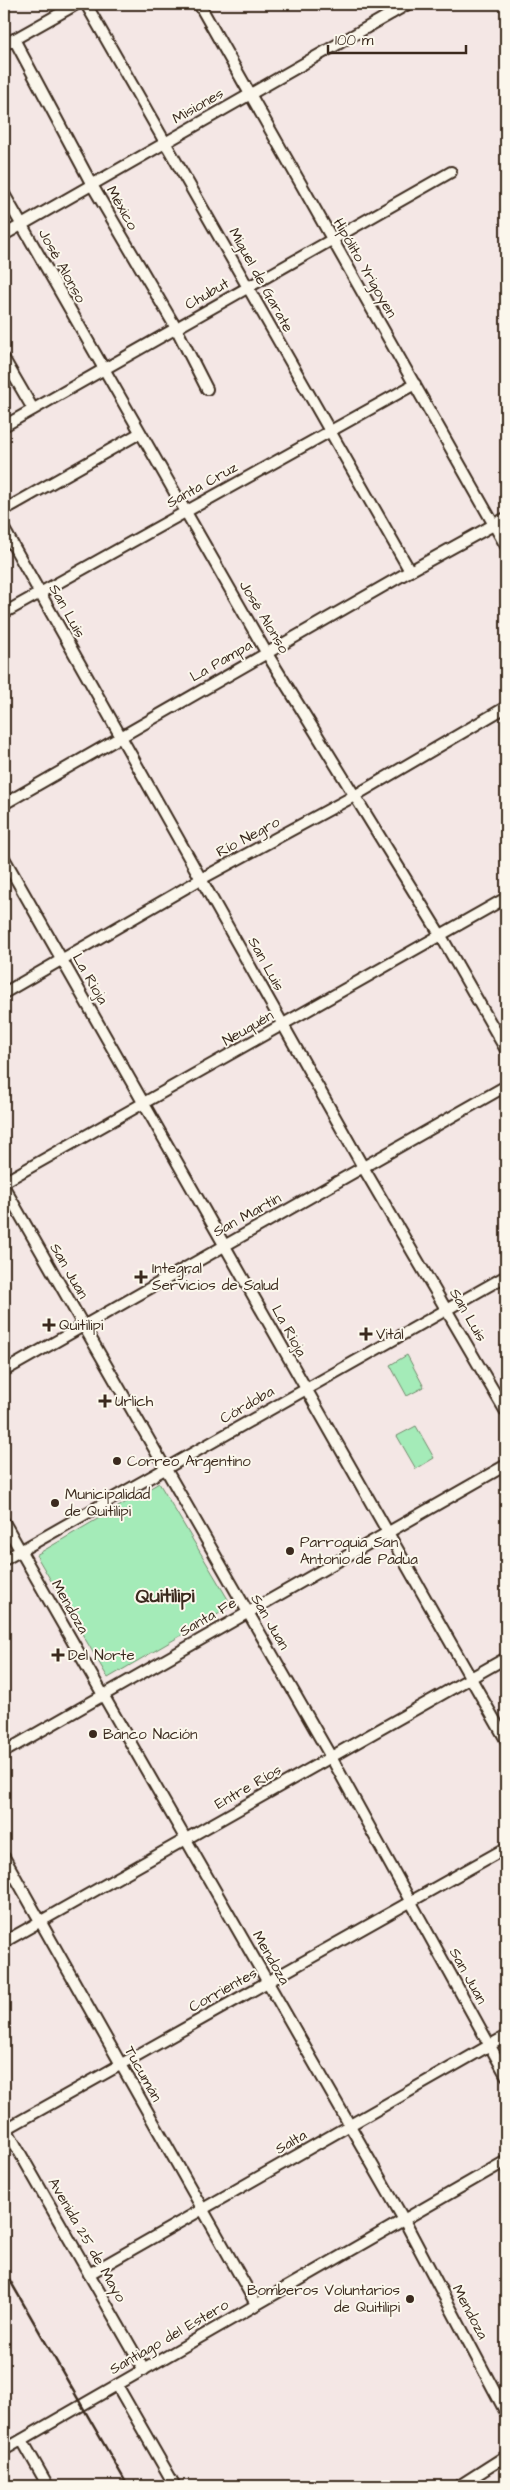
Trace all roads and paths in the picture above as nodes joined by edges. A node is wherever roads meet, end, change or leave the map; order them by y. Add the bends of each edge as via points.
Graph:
1 (76, 4) edge
2 (86, 4) edge
3 (199, 4) edge
4 (408, 4) edge
5 (390, 8) edge
6 (14, 39) junction
7 (4, 45) edge
8 (249, 94) junction
9 (167, 142) junction
10 (451, 172) dead end
11 (92, 185) junction
12 (4, 194) edge
13 (22, 225) junction
14 (4, 235) edge
15 (331, 240) junction
16 (248, 288) junction
17 (176, 328) junction
18 (4, 359) edge
19 (103, 370) junction
20 (415, 384) junction
21 (207, 389) dead end
22 (33, 410) junction
23 (4, 426) edge
24 (330, 432) junction
25 (140, 433) junction
26 (4, 510) edge
27 (185, 512) junction
28 (506, 518) edge
29 (495, 525) junction
30 (4, 529) edge
31 (506, 546) edge
32 (410, 571) junction
33 (40, 592) junction
34 (4, 613) edge
35 (266, 652) junction
36 (506, 707) edge
37 (121, 736) junction
38 (356, 795) junction
39 (4, 804) edge
40 (4, 858) edge
41 (201, 879) junction
42 (506, 898) edge
43 (441, 936) junction
44 (62, 960) junction
45 (4, 993) edge
46 (283, 1024) junction
47 (506, 1050) edge
48 (506, 1086) edge
49 (144, 1105) junction
50 (363, 1167) junction
51 (4, 1182) edge
52 (4, 1187) edge
53 (224, 1245) junction
54 (506, 1276) edge
55 (448, 1310) junction
56 (83, 1327) junction
57 (4, 1370) edge
58 (305, 1389) junction
59 (506, 1412) edge
60 (506, 1465) edge
61 (165, 1469) junction
62 (4, 1522) edge
63 (386, 1533) junction
64 (20, 1551) junction
65 (4, 1560) edge
66 (247, 1612) junction
67 (506, 1658) edge
68 (471, 1678) junction
69 (103, 1695) junction
70 (506, 1740) edge
71 (4, 1752) edge
72 (331, 1757) junction
73 (186, 1839) junction
74 (506, 1848) edge
75 (4, 1858) edge
76 (410, 1901) junction
77 (40, 1922) junction
78 (4, 1942) edge
79 (268, 1982) junction
80 (506, 2036) edge
81 (489, 2046) junction
82 (121, 2065) junction
83 (506, 2075) edge
84 (350, 2126) junction
85 (5, 2127) edge
86 (506, 2161) edge
87 (203, 2210) junction
88 (404, 2220) junction
89 (89, 2274) junction
90 (256, 2304) junction
91 (144, 2370) junction
92 (117, 2384) junction
93 (506, 2413) edge
94 (22, 2440) junction
95 (4, 2450) edge
96 (506, 2456) edge
97 (48, 2486) edge
98 (175, 2486) edge
99 (459, 2486) edge

1 - 6 street
2 - 9 street, Miguel de Garate
3 - 8 street, Hipólito Yrigoyen
4 - 5 street, Misiones
5 - 8 street, Misiones
6 - 7 street
6 - 11 street, México
8 - 9 street, Misiones
8 - 15 street, Hipólito Yrigoyen
9 - 11 street, Misiones
9 - 16 street, Miguel de Garate
10 - 15 street, Chubut
11 - 13 street, Misiones
11 - 17 street, México
12 - 13 street, José Alonso
13 - 14 street, Misiones
13 - 19 street, José Alonso
15 - 16 street, Chubut
15 - 20 street, Hipólito Yrigoyen
16 - 17 street, Chubut
16 - 24 street, Miguel de Garate
17 - 19 street, Chubut
17 - 21 street, México
18 - 22 street
19 - 22 street, Chubut
19 - 25 street, José Alonso
20 - 24 street, Santa Cruz
20 - 29 street, Hipólito Yrigoyen
22 - 23 street, Chubut
24 - 27 street, Santa Cruz
24 - 32 street, Miguel de Garate
25 - 26 street
25 - 27 street, José Alonso
27 - 33 street, Santa Cruz
27 - 35 street, José Alonso
28 - 29 street, La Pampa
29 - 31 street, Hipólito Yrigoyen
29 - 32 street, La Pampa
30 - 33 street, San Luis
32 - 35 street, La Pampa
33 - 34 street, Santa Cruz
33 - 37 street, San Luis
35 - 37 street, La Pampa
35 - 38 street, José Alonso
36 - 38 street, Río Negro
37 - 39 street, La Pampa
37 - 41 street, San Luis
38 - 41 street, Río Negro
38 - 43 street, José Alonso
40 - 44 street, La Rioja
41 - 44 street, Río Negro
41 - 46 street, San Luis
42 - 43 street, Neuquén
43 - 46 street, Neuquén
43 - 47 street, José Alonso
44 - 45 street, Río Negro
44 - 49 street, La Rioja
46 - 49 street, Neuquén
46 - 50 street, San Luis
48 - 50 street, San Martín
49 - 51 street, Neuquén
49 - 53 street, La Rioja
50 - 53 street, San Martín
50 - 55 street, San Luis
52 - 56 street, San Juan
53 - 56 street, San Martín
53 - 58 street, La Rioja
54 - 55 street, Córdoba
55 - 58 street, Córdoba
55 - 59 street, San Luis
56 - 57 street, San Martín
56 - 61 street, San Juan
58 - 61 street, Córdoba
58 - 63 street, La Rioja
60 - 63 street, Santa Fe
61 - 64 street, Córdoba
61 - 66 street, San Juan
62 - 64 street, Mendoza
63 - 66 street, Santa Fe
63 - 68 street, La Rioja
64 - 65 street, Córdoba
64 - 69 street, Mendoza
66 - 69 street, Santa Fe
66 - 72 street, San Juan
67 - 68 street, Entre Ríos
68 - 70 street, La Rioja
68 - 72 street, Entre Ríos
69 - 71 street, Santa Fe
69 - 73 street, Mendoza
72 - 73 street, Entre Ríos
72 - 76 street, San Juan
73 - 77 street, Entre Ríos
73 - 79 street, Mendoza
74 - 76 street, Corrientes
75 - 77 street, Tucumán
76 - 79 street, Corrientes
76 - 81 street, San Juan
77 - 78 street, Entre Ríos
77 - 82 street, Tucumán
79 - 82 street, Corrientes
79 - 84 street, Mendoza
80 - 81 street, Salta
81 - 83 street, San Juan
81 - 84 street, Salta
82 - 85 street, Corrientes
82 - 87 street, Tucumán
84 - 87 street, Salta
84 - 88 street, Mendoza
85 - 89 street, Avenida 25 de Mayo
86 - 88 street, Santiago del Estero
87 - 89 street, Salta
87 - 90 street, Tucumán
88 - 90 street, Santiago del Estero
88 - 93 street, Mendoza
89 - 91 street, Avenida 25 de Mayo
90 - 91 street, Santiago del Estero
91 - 92 street, Santiago del Estero
92 - 94 street, Santiago del Estero
92 - 98 street
94 - 95 street, Santiago del Estero
94 - 97 street
96 - 99 street

